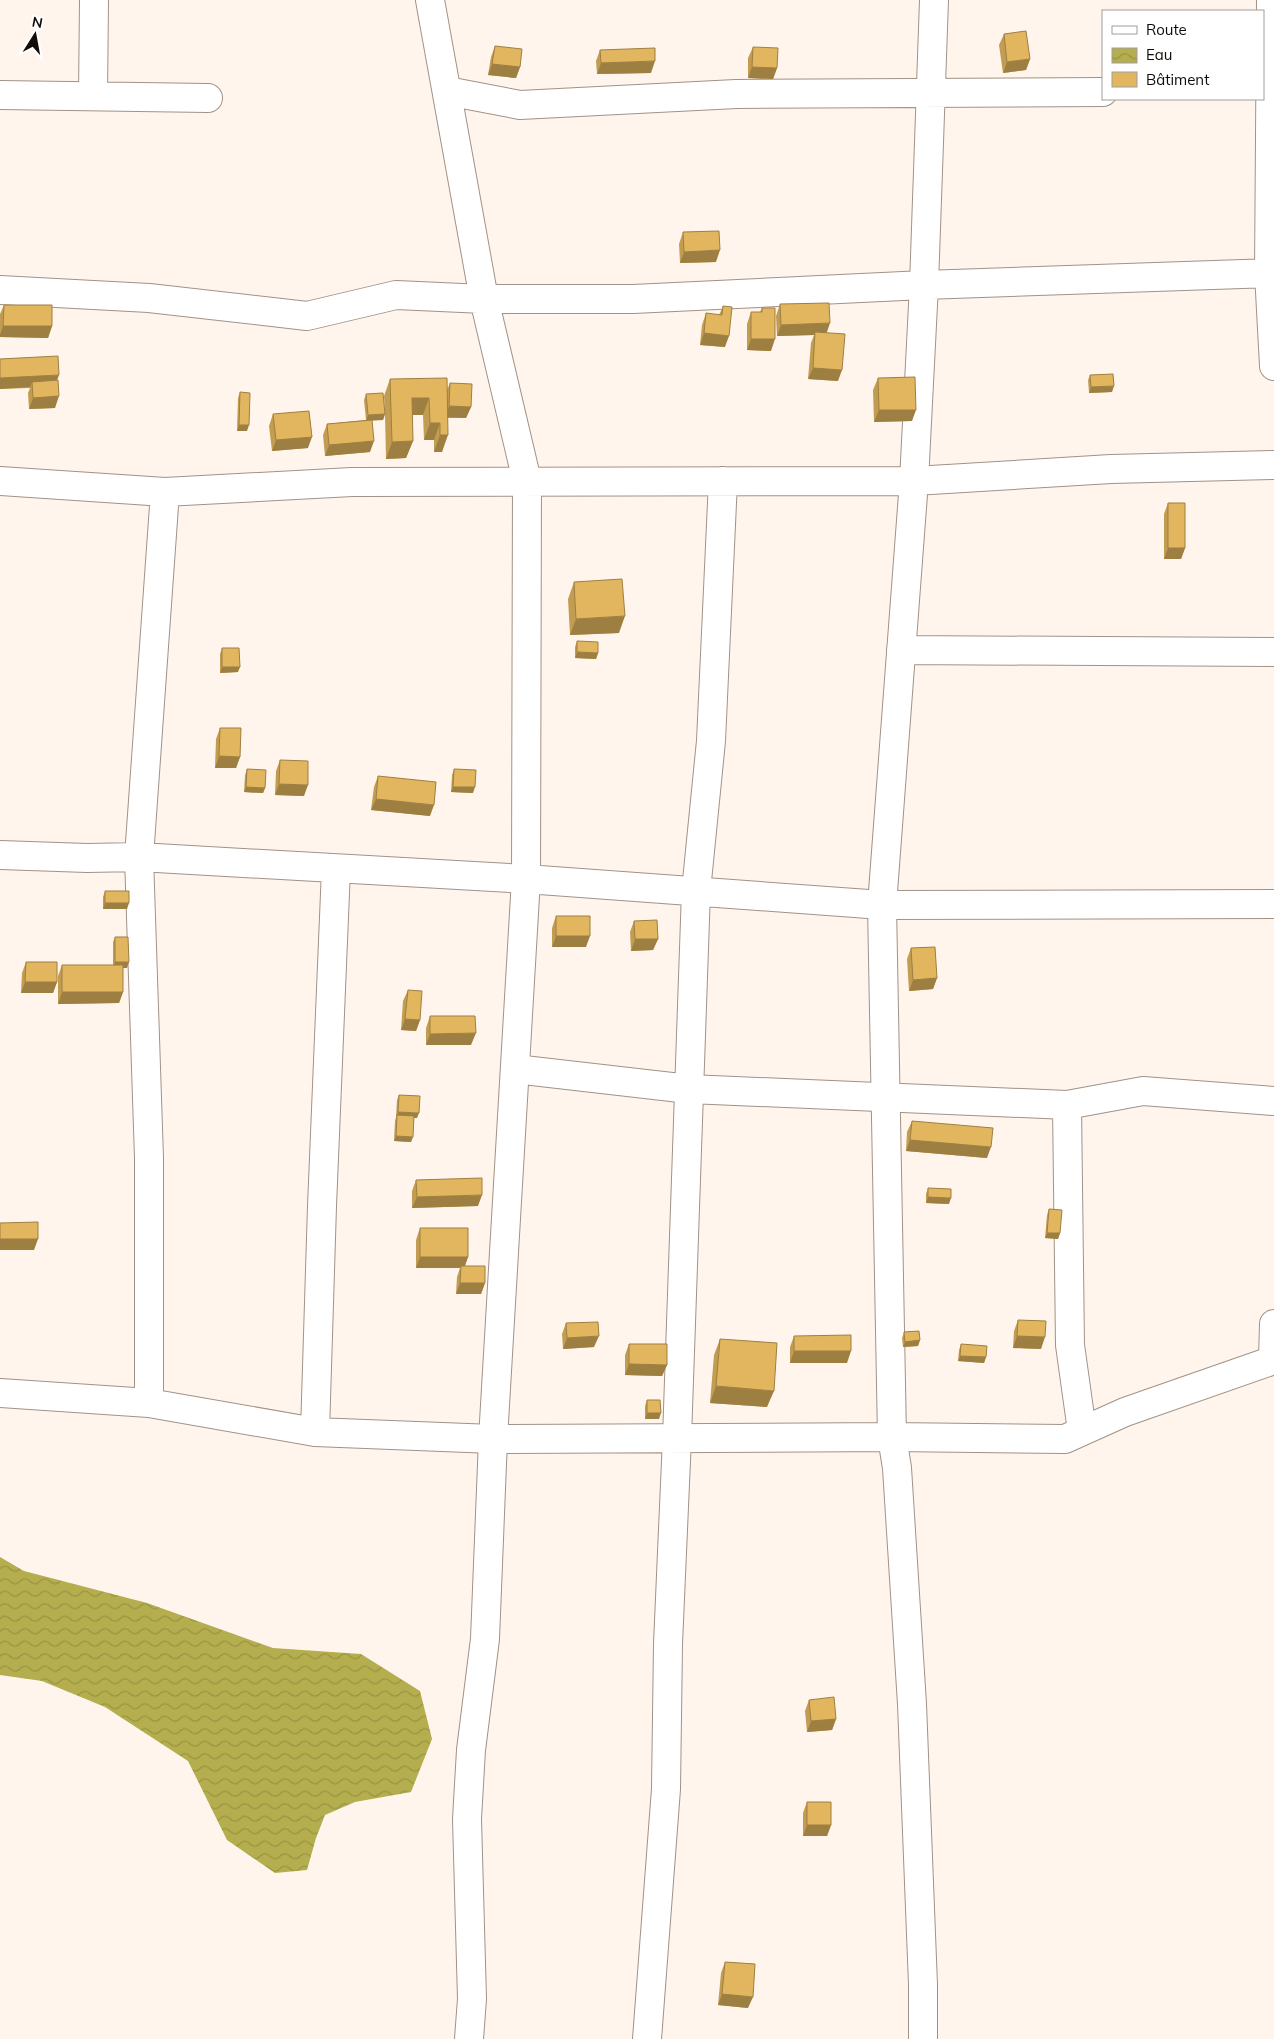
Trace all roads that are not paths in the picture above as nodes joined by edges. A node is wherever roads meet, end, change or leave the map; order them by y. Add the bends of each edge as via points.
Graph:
1 (94, 0) edge
2 (430, 0) edge
3 (934, 0) edge
4 (1271, 0) edge
5 (447, 91) junction
6 (930, 92) junction
7 (1102, 92) edge
8 (1269, 92) edge
9 (0, 95) edge
10 (94, 96) junction
11 (208, 98) dead end
12 (1271, 274) edge
13 (924, 286) junction
14 (0, 290) edge
15 (484, 299) junction
16 (1274, 366) edge
17 (1274, 465) edge
18 (0, 481) edge
19 (527, 481) junction
20 (723, 481) junction
21 (914, 481) junction
22 (165, 492) junction
23 (901, 650) junction
24 (1274, 652) edge
25 (0, 854) edge
26 (139, 858) junction
27 (336, 869) junction
28 (526, 879) junction
29 (696, 891) junction
30 (1274, 904) edge
31 (882, 905) junction
32 (515, 1069) junction
33 (689, 1089) junction
34 (886, 1096) junction
35 (1274, 1101) edge
36 (1067, 1104) junction
37 (1274, 1324) edge
38 (1274, 1360) edge
39 (0, 1393) edge
40 (149, 1404) junction
41 (1082, 1431) junction
42 (315, 1432) junction
43 (892, 1437) junction
44 (677, 1438) junction
45 (493, 1439) junction
46 (469, 2039) edge
47 (647, 2039) edge
48 (923, 2039) edge

1 - 10 street
2 - 5 street
3 - 6 street
4 - 8 street
5 - 6 street via 520,105 736,94
5 - 15 street
6 - 7 street
6 - 13 street
8 - 12 street
9 - 10 street
10 - 11 street
12 - 13 street
12 - 16 street
13 - 15 street via 633,298
13 - 21 street
14 - 15 street via 149,298 307,316 396,295
15 - 19 street
17 - 21 street via 1110,469
18 - 22 street
19 - 20 street
19 - 22 street via 352,482
19 - 28 street
20 - 21 street
20 - 29 street via 711,741
21 - 23 street
22 - 26 street
23 - 24 street
23 - 31 street
25 - 26 street
26 - 27 street
26 - 40 street via 149,1158
27 - 28 street
27 - 42 street
28 - 29 street
28 - 32 street
29 - 31 street
29 - 33 street
30 - 31 street
31 - 34 street
32 - 33 street
32 - 45 street
33 - 34 street
33 - 44 street
34 - 36 street
34 - 43 street
35 - 36 street via 1143,1091
36 - 41 street via 1070,1345
37 - 38 street
38 - 41 street via 1125,1412
39 - 40 street
40 - 42 street
41 - 43 street via 1065,1439
42 - 45 street
43 - 44 street
43 - 48 street via 898,1468 912,1704 924,1985
44 - 45 street
44 - 47 street via 668,1644 666,1789
45 - 46 street via 486,1640 467,1819 472,1999

